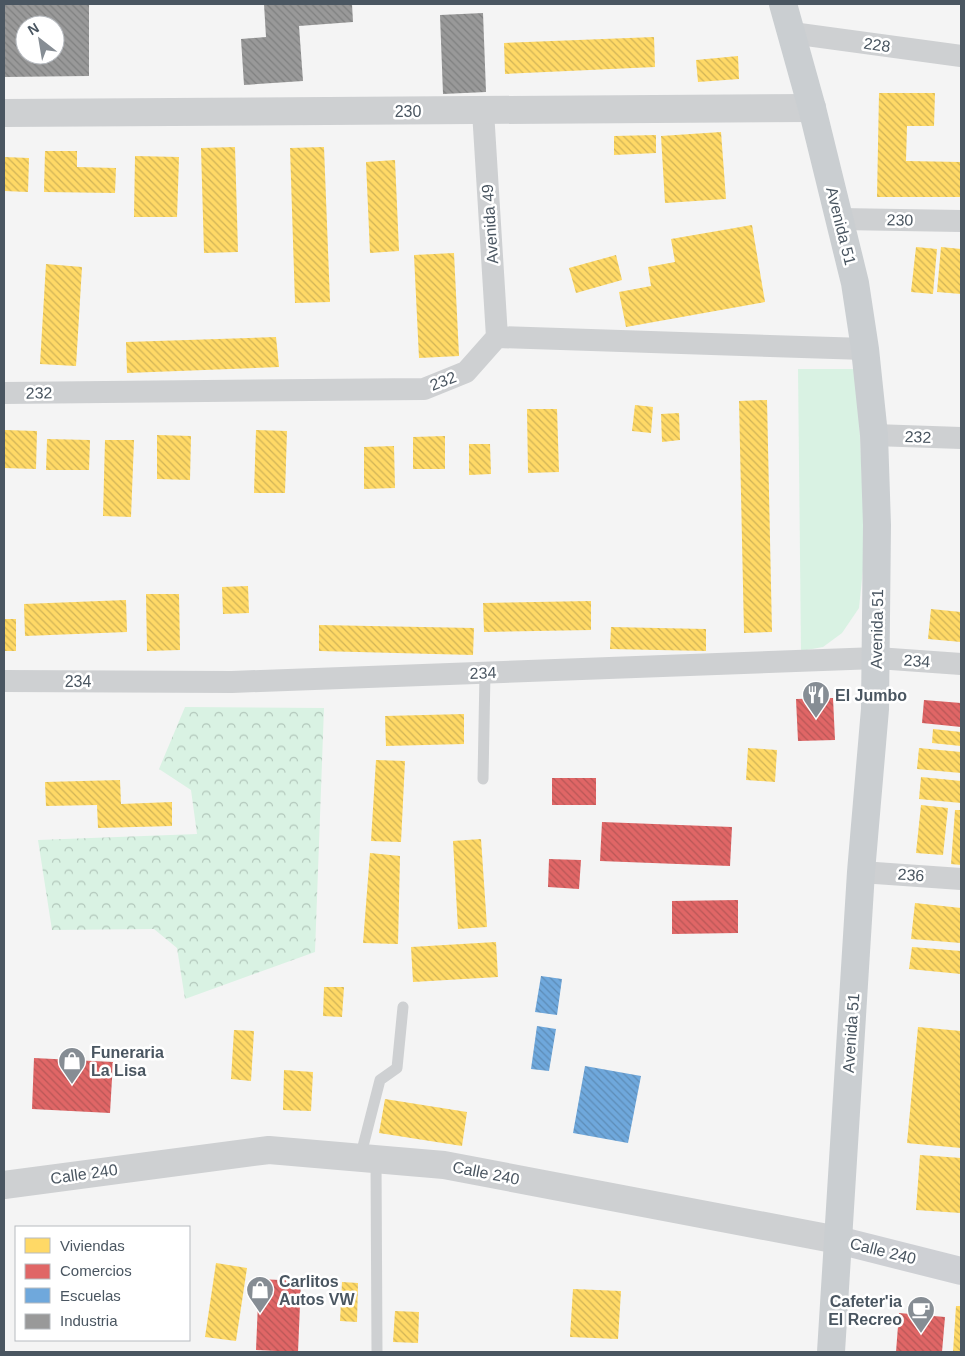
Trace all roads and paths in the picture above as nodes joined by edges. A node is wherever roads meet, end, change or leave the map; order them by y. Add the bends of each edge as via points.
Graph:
1 (783, 4) edge
2 (792, 33) junction
3 (961, 56) edge
4 (812, 108) junction
5 (483, 111) junction
6 (4, 113) edge
7 (840, 218) junction
8 (961, 221) edge
9 (497, 337) junction
10 (865, 349) junction
11 (4, 394) edge
12 (874, 435) junction
13 (961, 438) edge
14 (877, 658) junction
15 (961, 664) edge
16 (485, 673) junction
17 (4, 681) edge
18 (483, 779) dead end
19 (861, 872) junction
20 (961, 879) edge
21 (403, 1007) dead end
22 (368, 1159) junction
23 (4, 1185) edge
24 (838, 1240) junction
25 (961, 1271) edge
26 (377, 1351) edge
27 (831, 1352) edge

1 - 2 main road, Avenida 51
2 - 3 street, 228
2 - 4 main road, Avenida 51
4 - 5 street, 230
4 - 7 main road, Avenida 51
5 - 6 street, 230
5 - 9 street, Avenida 49
7 - 8 street, 230
7 - 10 main road, Avenida 51 via 855,283
9 - 10 street
9 - 11 street, 232 via 466,372 424,389
10 - 12 main road, Avenida 51
12 - 13 street, 232
12 - 14 main road, Avenida 51
14 - 15 street, 234
14 - 16 street, 234
14 - 19 main road, Avenida 51
16 - 17 street, 234 via 232,682
16 - 18 lane
19 - 20 street, 236
19 - 24 main road, Avenida 51
21 - 22 lane via 397,1068 380,1080
22 - 23 street, Calle 240 via 269,1150
22 - 24 street, Calle 240 via 444,1165
22 - 26 lane
24 - 25 main road, Calle 240
24 - 27 main road, Avenida 51

